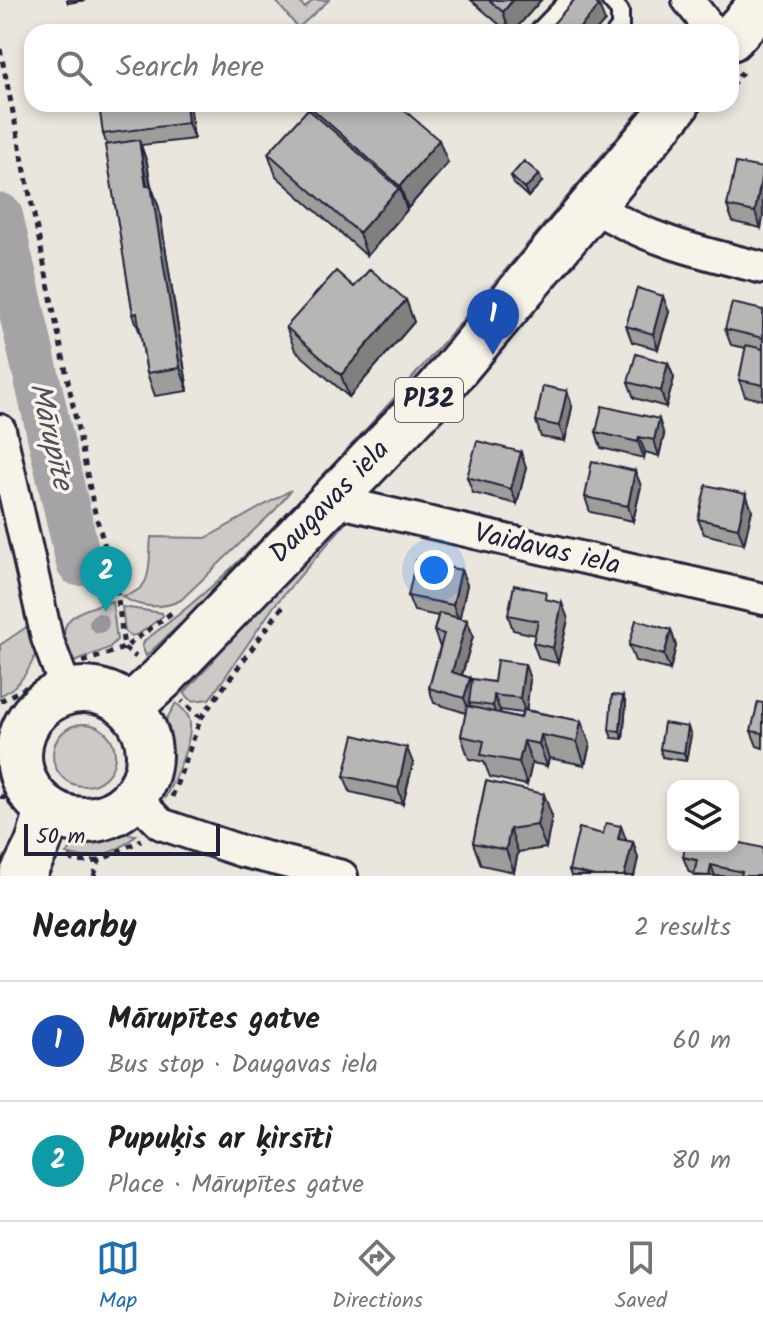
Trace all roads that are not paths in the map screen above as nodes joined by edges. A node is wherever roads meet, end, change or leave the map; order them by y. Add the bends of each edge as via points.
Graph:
1 (569, 0) edge
2 (610, 0) edge
3 (688, 0) edge
4 (763, 2) edge
5 (546, 24) edge
6 (620, 24) edge
7 (707, 24) edge
8 (739, 29) edge
9 (670, 112) edge
10 (593, 206) junction
11 (763, 268) edge
12 (0, 430) edge
13 (331, 500) junction
14 (763, 599) edge
15 (63, 681) junction
16 (129, 708) junction
17 (9, 754) edge
18 (48, 810) junction
19 (151, 810) junction
20 (22, 876) edge
21 (342, 876) edge

1 - 5 lane
2 - 6 lane via 620,11
3 - 7 street
4 - 8 main road
9 - 10 main road, Daugavas iela / P132
10 - 11 street via 674,246
10 - 13 main road, Daugavas iela / P132 via 437,391
12 - 15 street via 47,638
13 - 14 street, Vaidavas iela
13 - 16 main road, Daugavas iela / P132
15 - 16 main road via 108,695
15 - 17 main road via 33,714
16 - 19 main road via 147,740 145,780
17 - 18 main road via 29,792
18 - 19 main road via 81,821 119,810
18 - 20 main road
19 - 21 street via 161,824

